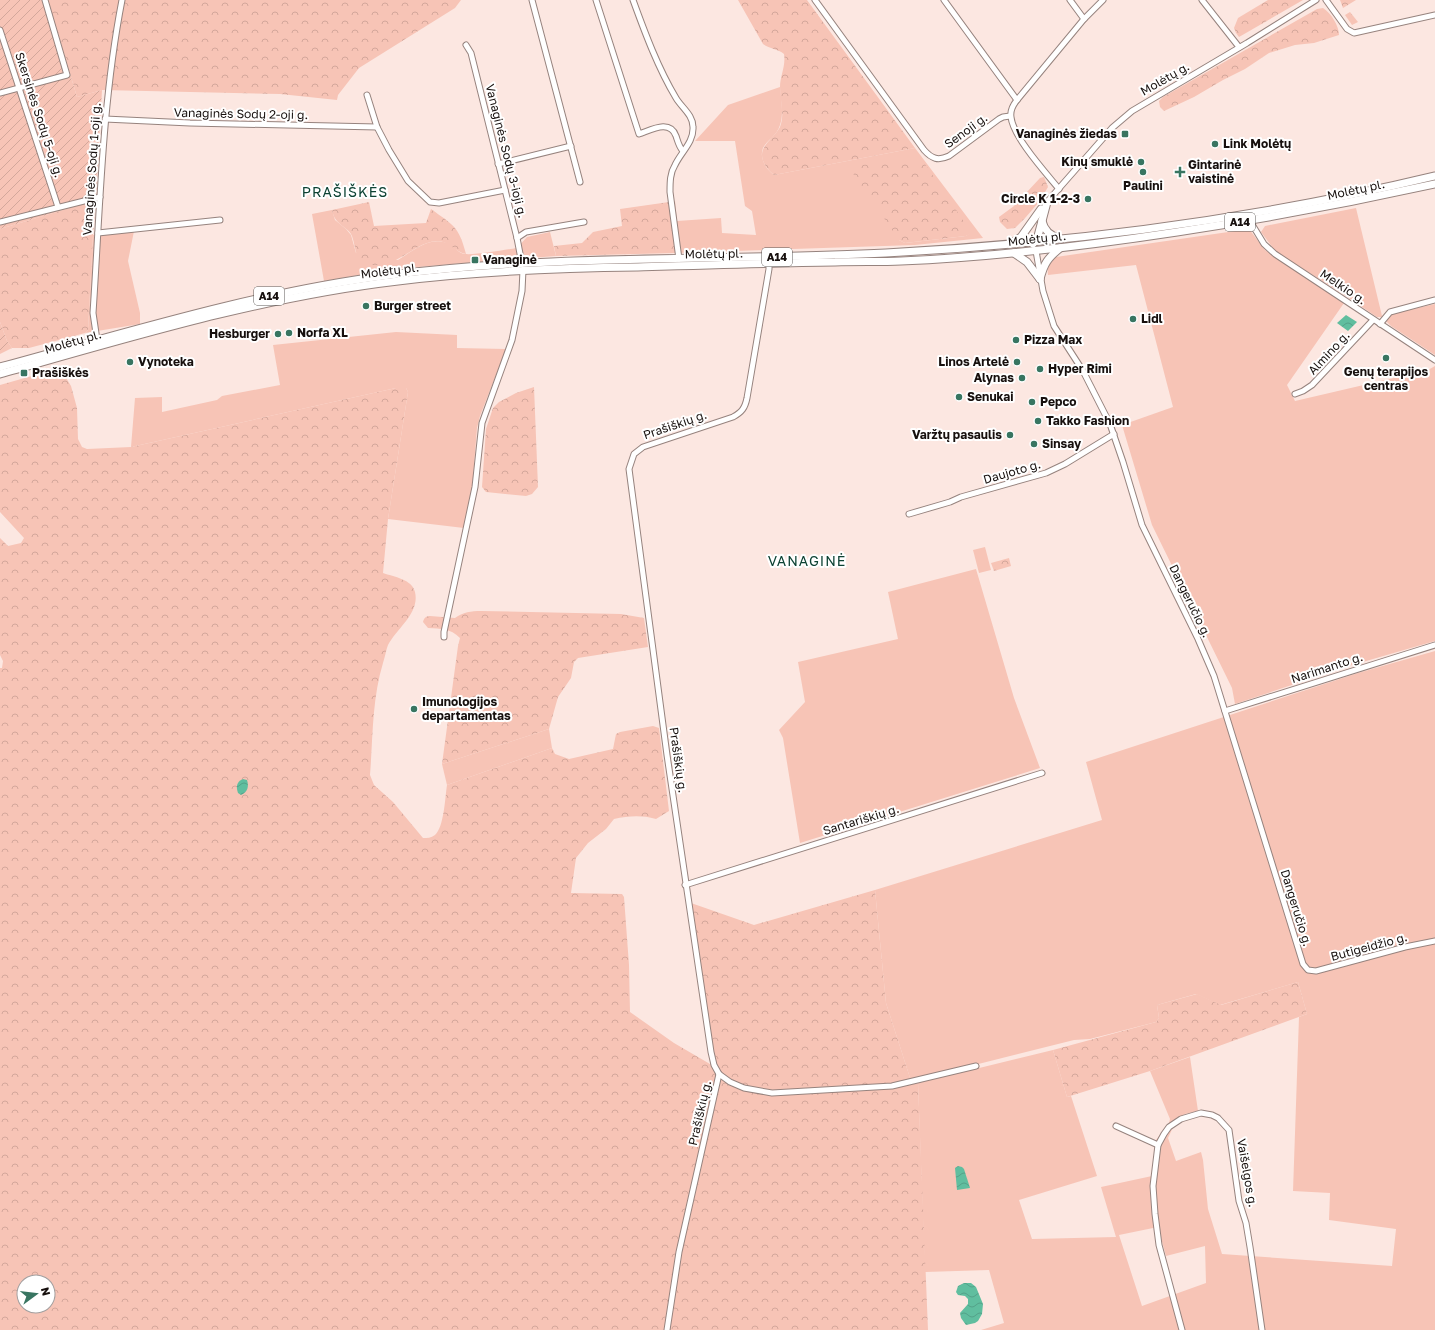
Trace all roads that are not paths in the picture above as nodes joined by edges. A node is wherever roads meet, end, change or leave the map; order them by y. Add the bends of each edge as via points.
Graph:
1 (45, 0) edge
2 (122, 0) edge
3 (532, 0) edge
4 (596, 0) edge
5 (633, 0) edge
6 (815, 0) edge
7 (944, 0) edge
8 (1070, 0) edge
9 (1103, 0) edge
10 (1202, 0) edge
11 (1316, 0) edge
12 (1326, 0) edge
13 (1435, 15) edge
14 (1084, 19) junction
15 (0, 30) edge
16 (466, 45) dead end
17 (1239, 47) junction
18 (18, 87) junction
19 (0, 93) edge
20 (366, 95) dead end
21 (1017, 100) junction
22 (1010, 116) junction
23 (105, 120) junction
24 (377, 126) junction
25 (571, 146) junction
26 (683, 151) junction
27 (498, 164) junction
28 (1435, 176) edge
29 (580, 182) dead end
30 (1435, 184) edge
31 (1059, 189) junction
32 (505, 190) junction
33 (100, 197) junction
34 (1047, 202) joint
35 (58, 207) junction
36 (1039, 219) junction
37 (220, 220) dead end
38 (1250, 221) junction
39 (0, 222) edge
40 (584, 222) dead end
41 (98, 233) junction
42 (517, 238) junction
43 (1059, 238) junction
44 (1034, 241) junction
45 (1010, 244) junction
46 (1060, 248) junction
47 (1039, 250) junction
48 (1022, 252) junction
49 (1014, 253) junction
50 (679, 259) junction
51 (769, 263) junction
52 (522, 267) junction
53 (1040, 279) junction
54 (1435, 300) edge
55 (1373, 320) junction
56 (1380, 324) junction
57 (97, 340) junction
58 (1435, 360) edge
59 (0, 367) edge
60 (0, 374) edge
61 (1295, 394) dead end
62 (1114, 434) junction
63 (909, 514) dead end
64 (444, 637) dead end
65 (1435, 645) edge
66 (1225, 711) junction
67 (1042, 773) dead end
68 (686, 885) junction
69 (1435, 941) edge
70 (1308, 970) joint
71 (976, 1066) dead end
72 (719, 1074) junction
73 (1116, 1126) dead end
74 (1158, 1144) junction
75 (667, 1330) edge
76 (1182, 1330) edge
77 (1262, 1330) edge

1 - 18 street via 67,75
2 - 23 street, Vanaginės Sodų 1-oji g. via 114,38
3 - 25 street
4 - 26 street via 639,134 664,126 669,127 676,134
5 - 26 street via 663,72 692,122 692,136
6 - 22 street, Senoji g. via 932,158 941,159 949,156 998,119
7 - 21 street
8 - 14 street
9 - 14 street
10 - 17 street
11 - 17 street, Molėtų g.
12 - 13 street via 1347,29 1354,33
14 - 21 street
15 - 18 street, Skersinės Sodų 5-oji g.
16 - 27 street, Vanaginės Sodų 3-ioji g. via 471,53
17 - 31 street, Molėtų g. via 1122,118
18 - 19 street
18 - 35 street, Skersinės Sodų 5-oji g.
20 - 24 street
21 - 22 street
22 - 31 street via 1029,153
23 - 24 street, Vanaginės Sodų 2-oji g. via 190,124
23 - 33 street, Vanaginės Sodų 1-oji g.
24 - 32 street via 408,181 430,202 439,203
25 - 27 street
25 - 29 street
26 - 50 street via 674,165 670,183
27 - 32 street, Vanaginės Sodų 3-ioji g.
28 - 43 highway, Molėtų pl. / A14 via 1220,218
30 - 38 highway, Molėtų pl. / A14
31 - 34 street, Molėtų g.
32 - 42 street, Vanaginės Sodų 3-ioji g.
33 - 35 street
33 - 41 street, Vanaginės Sodų 1-oji g.
34 - 36 highway
35 - 39 street
36 - 43 highway via 1047,231
36 - 44 highway via 1038,236
36 - 45 highway via 1021,238
37 - 41 street
38 - 46 highway, Molėtų pl. / A14
38 - 55 street, Melkio g. via 1264,244 1275,254
40 - 42 street via 526,232
41 - 57 street, Vanaginės Sodų 1-oji g. via 93,313
42 - 52 street, Vanaginės Sodų 3-ioji g.
43 - 44 highway, Molėtų pl. / A14
44 - 45 highway, Molėtų pl. / A14
44 - 47 highway
44 - 48 highway
45 - 50 highway, Molėtų pl. / A14 via 884,253
46 - 47 highway, Molėtų pl. / A14
46 - 53 highway via 1045,262
47 - 48 highway, Molėtų pl. / A14
47 - 53 street, Dangeručio g.
48 - 49 highway, Molėtų pl. / A14
49 - 51 highway, Molėtų pl. / A14 via 899,261
49 - 53 highway via 1027,262
50 - 52 highway, Molėtų pl. / A14
51 - 52 highway, Molėtų pl. / A14
51 - 68 street, Prašiškių g. via 745,408 733,417 643,447 634,454 630,469
52 - 57 highway, Molėtų pl. / A14 via 416,272 322,285 207,310
52 - 60 highway, Molėtų pl. / A14 via 395,281 276,301 192,321
52 - 64 street, Vanaginės Sodų 3-ioji g. via 522,291 512,340 482,423 475,487 452,587
53 - 62 street, Dangeručio g. via 1054,326 1083,371
54 - 56 street via 1390,312
55 - 56 street, Melkio g.
55 - 61 street, Almino g. via 1312,385
56 - 58 street, Melkio g.
57 - 59 highway, Molėtų pl. / A14
62 - 63 street, Daujoto g. via 1046,473
62 - 66 street, Dangeručio g. via 1142,525 1198,639
65 - 66 street, Narimanto g.
66 - 70 street, Dangeručio g. via 1301,957
67 - 68 street, Santariškių g.
68 - 72 street, Prašiškių g. via 708,1037 714,1065
69 - 70 street, Butigeidžio g. via 1316,971
71 - 72 street via 892,1086 772,1092 744,1088
72 - 75 street, Prašiškių g. via 679,1252
73 - 74 street
74 - 76 street, Vaišelgos g. via 1153,1186 1159,1245
74 - 77 street, Vaišelgos g. via 1169,1127 1181,1119 1201,1113 1218,1118 1229,1130 1239,1201 1251,1249

